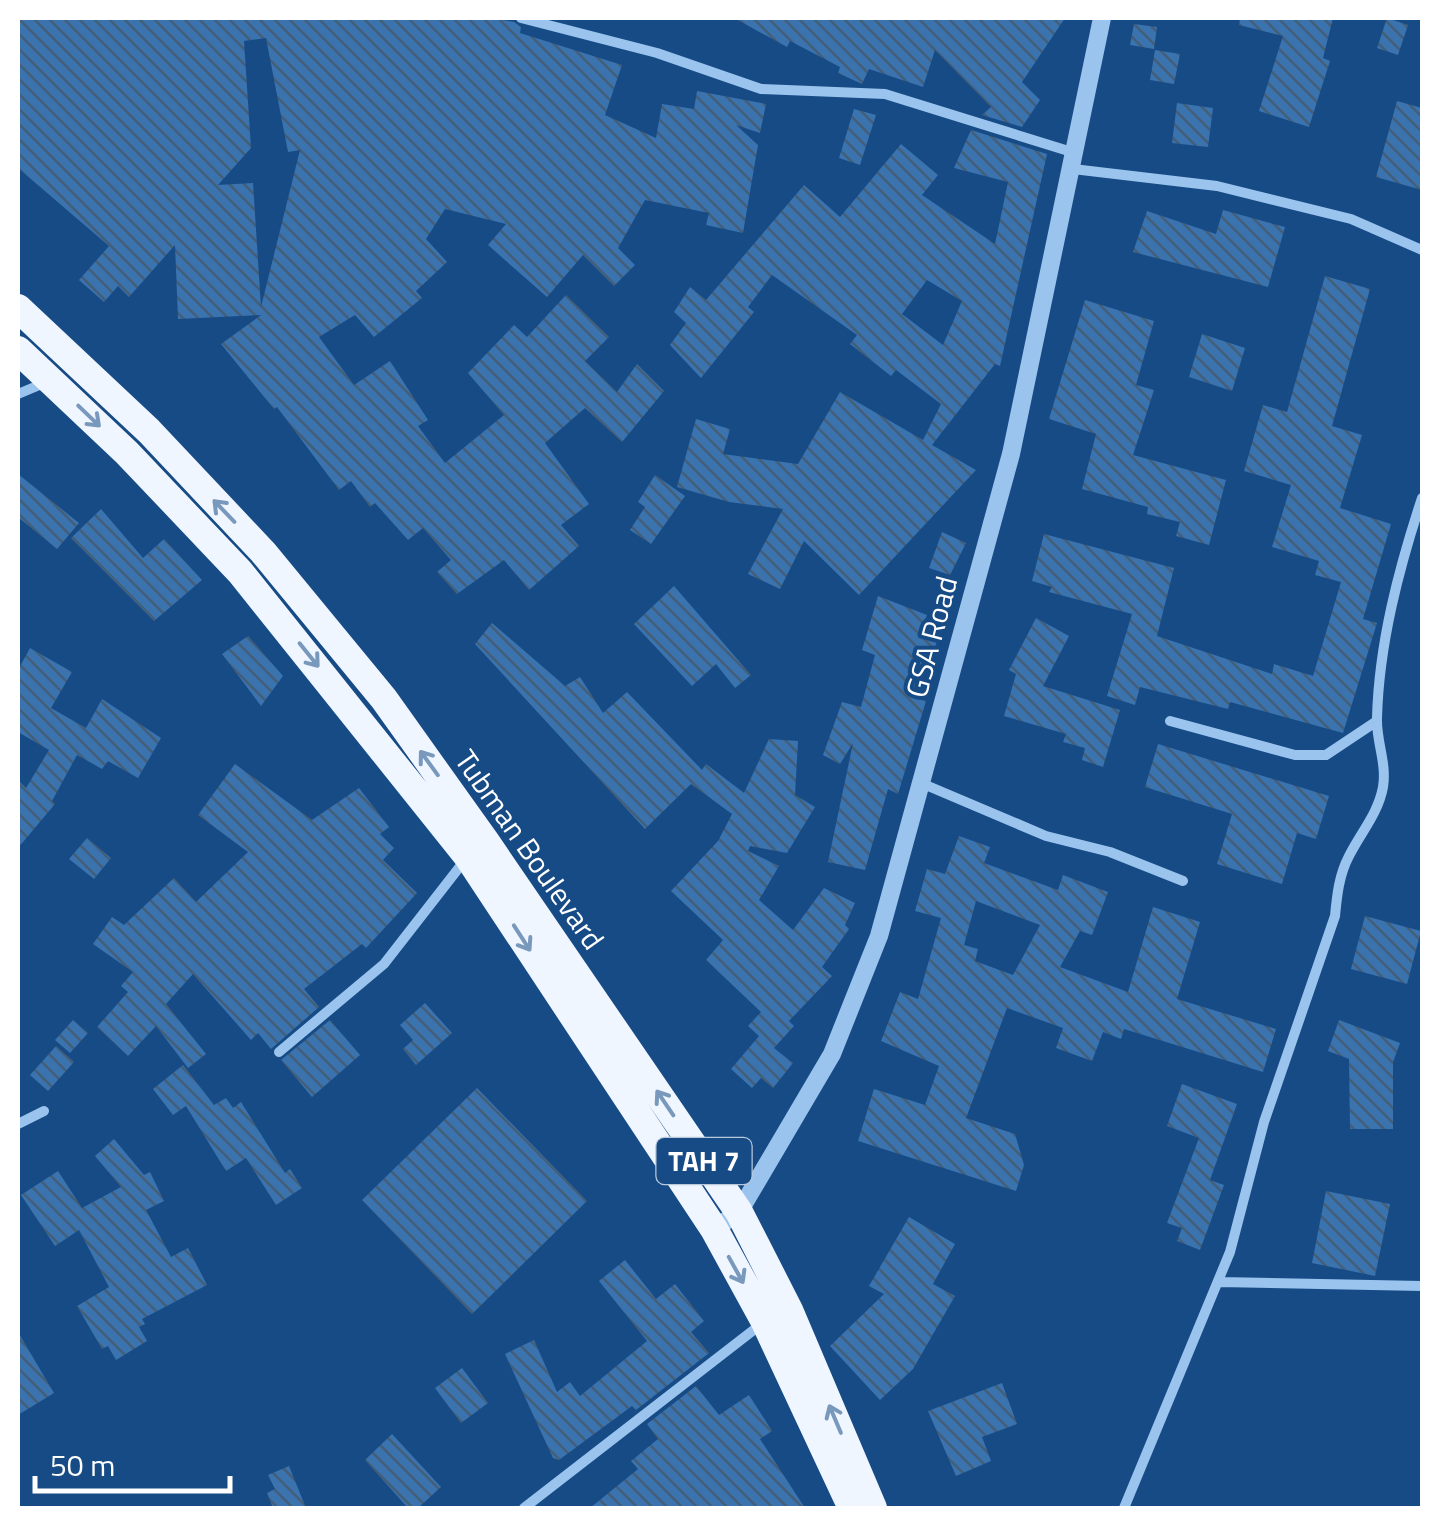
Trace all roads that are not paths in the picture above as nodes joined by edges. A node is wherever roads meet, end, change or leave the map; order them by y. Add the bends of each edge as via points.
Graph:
1 (521, 18) edge
2 (1102, 18) edge
3 (1075, 161) junction
4 (1422, 250) edge
5 (18, 308) edge
6 (18, 350) edge
7 (52, 380) junction
8 (18, 394) edge
9 (1422, 498) edge
10 (1170, 721) dead end
11 (1377, 721) junction
12 (921, 783) junction
13 (468, 857) junction
14 (1183, 881) dead end
15 (279, 1052) dead end
16 (44, 1111) dead end
17 (18, 1124) edge
18 (739, 1212) junction
19 (714, 1229) junction
20 (1218, 1282) junction
21 (1422, 1286) edge
22 (765, 1322) junction
23 (524, 1508) edge
24 (852, 1508) edge
25 (874, 1508) edge
26 (1124, 1508) edge

1 - 3 street via 762,88 885,94
2 - 3 street, GSA Road
3 - 4 street via 1351,219
3 - 12 street, GSA Road via 1010,454
18 -> 5 highway, Tubman Boulevard / TAH 7 via 486,842 325,625 149,431
6 - 7 highway, Tubman Boulevard / TAH 7
7 - 8 street
7 -> 13 highway, Tubman Boulevard / TAH 7 via 240,572
9 - 11 street via 1400,566
10 - 11 street via 1295,755 1326,755
11 - 20 street via 1384,759 1379,806 1338,885 1335,916
12 - 14 street via 1046,836
12 - 18 street, GSA Road via 879,936 832,1054
13 - 15 street via 384,964
13 -> 19 highway, Tubman Boulevard / TAH 7
16 - 17 street
18 - 19 street, GSA Road
25 -> 18 highway, Tubman Boulevard / TAH 7
19 -> 22 highway, Tubman Boulevard / TAH 7
20 - 21 street
20 - 26 street
22 - 23 street
22 - 24 highway, Tubman Boulevard / TAH 7

